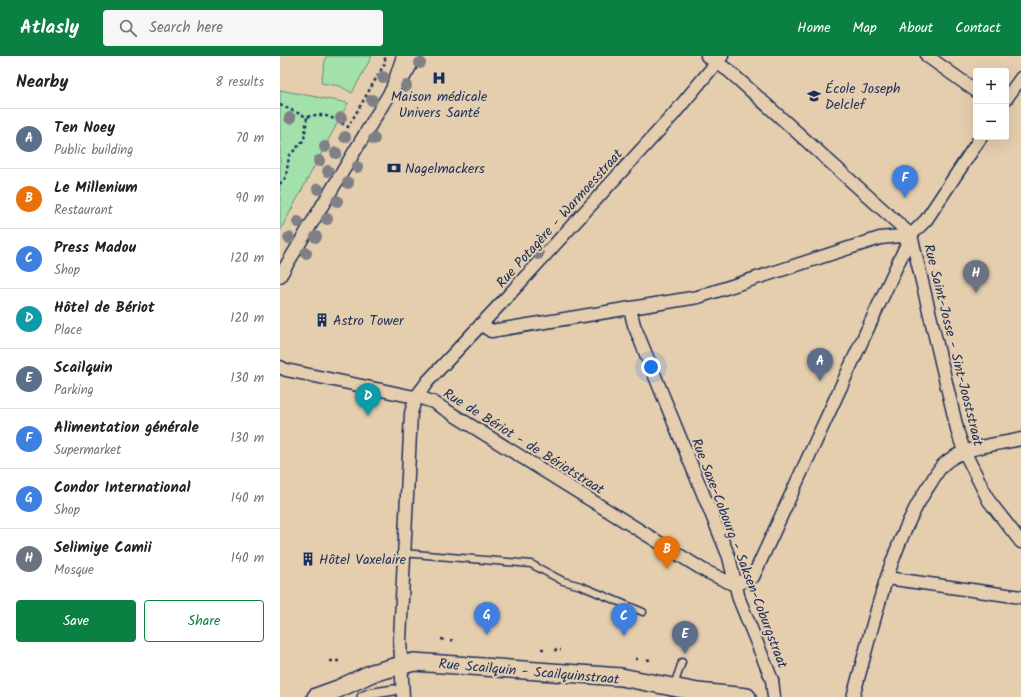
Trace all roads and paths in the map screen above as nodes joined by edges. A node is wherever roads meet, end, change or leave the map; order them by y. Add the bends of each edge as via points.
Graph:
1 (385, 56) edge
2 (403, 56) edge
3 (416, 56) edge
4 (927, 56) edge
5 (715, 58) edge
6 (1021, 78) edge
7 (392, 89) junction
8 (973, 89) edge
9 (1009, 95) edge
10 (280, 105) edge
11 (308, 117) junction
12 (979, 140) edge
13 (280, 184) edge
14 (911, 236) junction
15 (280, 276) edge
16 (630, 309) junction
17 (481, 324) junction
18 (280, 367) edge
19 (416, 397) junction
20 (1021, 439) edge
21 (964, 451) junction
22 (1021, 542) edge
23 (403, 553) junction
24 (888, 578) junction
25 (735, 585) junction
26 (1021, 597) edge
27 (643, 612) dead end
28 (441, 639) dead end
29 (446, 640) dead end
30 (450, 640) dead end
31 (456, 641) dead end
32 (541, 649) dead end
33 (546, 649) dead end
34 (554, 650) dead end
35 (561, 650) dead end
36 (635, 659) dead end
37 (652, 659) dead end
38 (641, 660) dead end
39 (646, 660) dead end
40 (330, 661) dead end
41 (339, 662) dead end
42 (682, 662) dead end
43 (401, 664) junction
44 (673, 688) junction
45 (393, 694) edge
46 (316, 697) edge
47 (362, 697) edge
48 (747, 697) edge
49 (774, 697) edge
50 (853, 697) edge

1 - 11 path via 385,63 348,127 324,114
2 - 7 street
3 - 7 street via 404,76
4 - 8 street
5 - 14 street
5 - 17 street, Rue Potagère - Warmoesstraat via 673,115
6 - 9 street
7 - 15 street
10 - 11 path
11 - 13 path via 304,140 289,156 286,177
12 - 14 street via 926,220
14 - 16 street via 880,238 698,297
14 - 21 street, Rue Saint-Josse - Sint-Jooststraat
14 - 25 street via 753,577
16 - 17 street via 491,331
16 - 25 street, Rue Saxe-Cobourg - Saksen-Coburgstraat via 634,325 729,557
17 - 19 street, Rue Potagère - Warmoesstraat
18 - 19 street, Rue de Bériot - de Bériotstraat
19 - 23 street via 411,413
19 - 25 street, Rue de Bériot - de Bériotstraat via 433,402 705,571
20 - 21 street
21 - 22 street, Rue Saint-Josse - Sint-Jooststraat via 989,501
21 - 24 street via 944,464 923,494 907,522
23 - 27 lane via 531,564 563,581 582,586
23 - 43 street
24 - 26 street
24 - 50 street
25 - 49 street, Rue Saxe-Cobourg - Saksen-Coburgstraat via 772,680
28 - 29 path
30 - 31 path
32 - 33 path
34 - 35 path
36 - 38 path
37 - 39 path
40 - 41 path
42 - 44 lane
43 - 44 main road, Rue Scailquin - Scailquinstraat via 414,662 621,678
43 - 45 street
43 - 46 main road, Rue Scailquin - Scailquinstraat via 372,673 338,690
44 - 48 main road, Rue Scailquin - Scailquinstraat
45 - 47 street via 368,694

